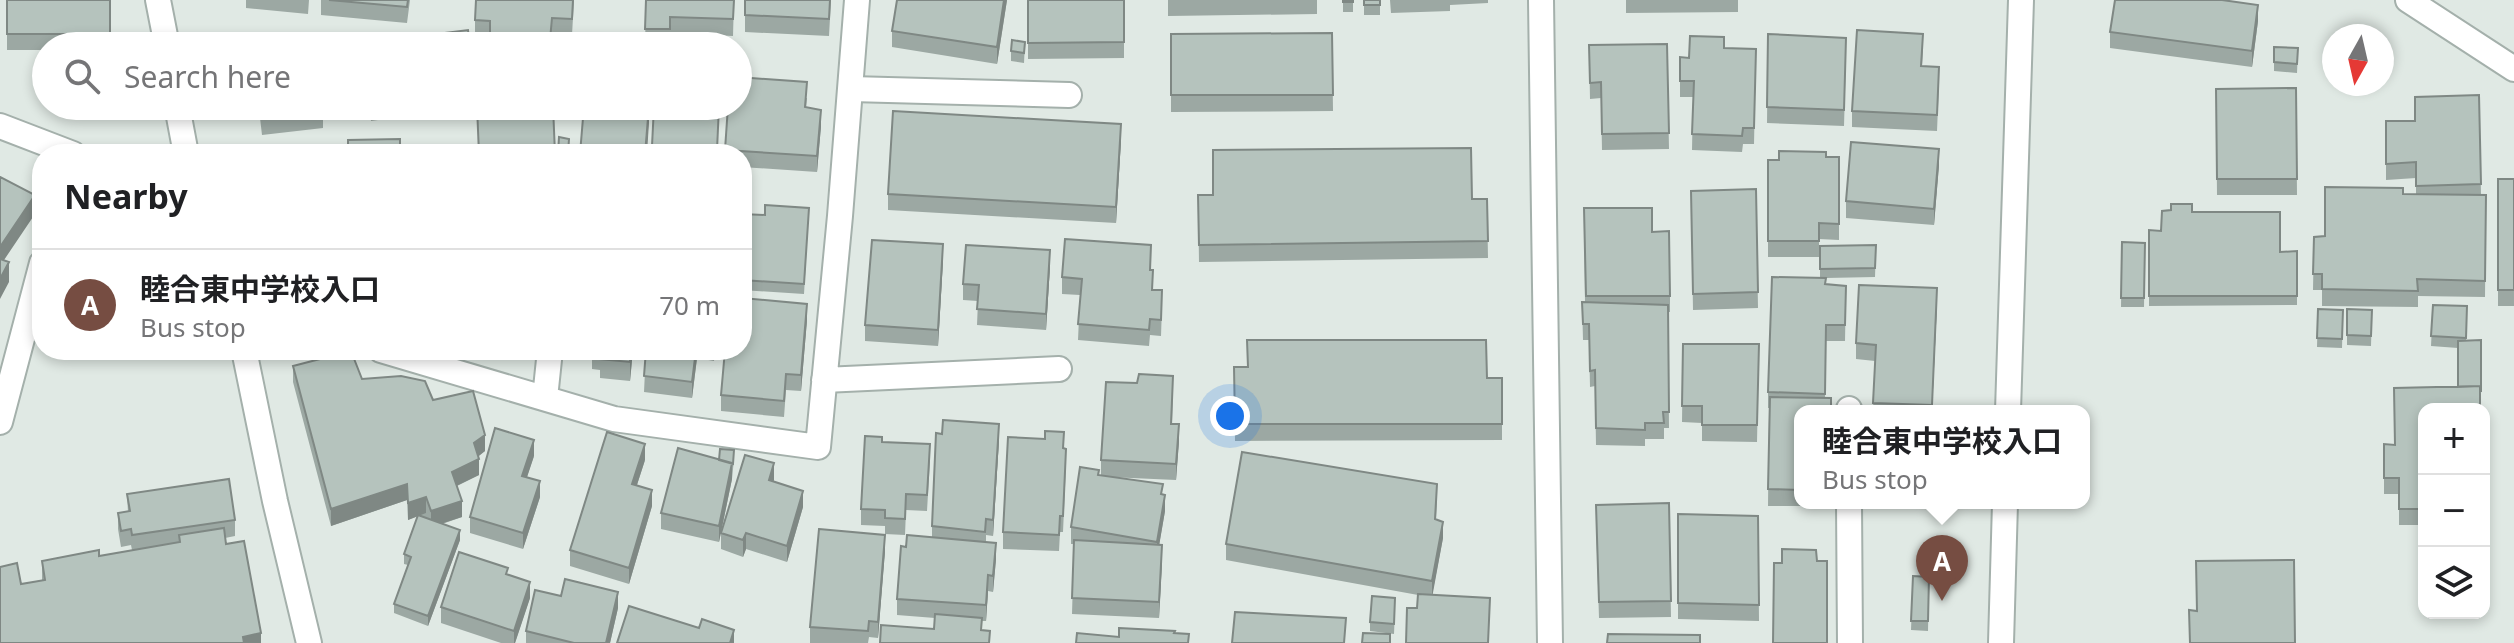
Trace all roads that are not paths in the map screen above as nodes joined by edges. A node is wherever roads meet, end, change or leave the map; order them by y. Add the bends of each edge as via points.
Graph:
1 (158, 0) edge
2 (857, 0) edge
3 (1541, 0) edge
4 (2021, 0) edge
5 (2408, 0) edge
6 (164, 32) edge
7 (2514, 69) edge
8 (851, 89) junction
9 (1069, 95) dead end
10 (180, 120) edge
11 (0, 126) edge
12 (46, 144) edge
13 (184, 144) edge
14 (32, 301) edge
15 (246, 360) edge
16 (415, 360) edge
17 (549, 360) edge
18 (1059, 369) dead end
19 (824, 380) junction
20 (545, 398) junction
21 (2008, 405) edge
22 (0, 422) edge
23 (1849, 509) edge
24 (2005, 509) edge
25 (309, 643) edge
26 (1550, 643) edge
27 (1850, 643) edge
28 (2001, 643) edge

1 - 6 street
2 - 8 street
3 - 26 street
4 - 21 street
5 - 7 street
8 - 9 street
8 - 19 street
10 - 13 street
11 - 12 street
14 - 22 street
15 - 25 street
16 - 20 street
17 - 20 street
18 - 19 street
19 - 20 street via 818,447 614,419
23 - 27 street
24 - 28 street

